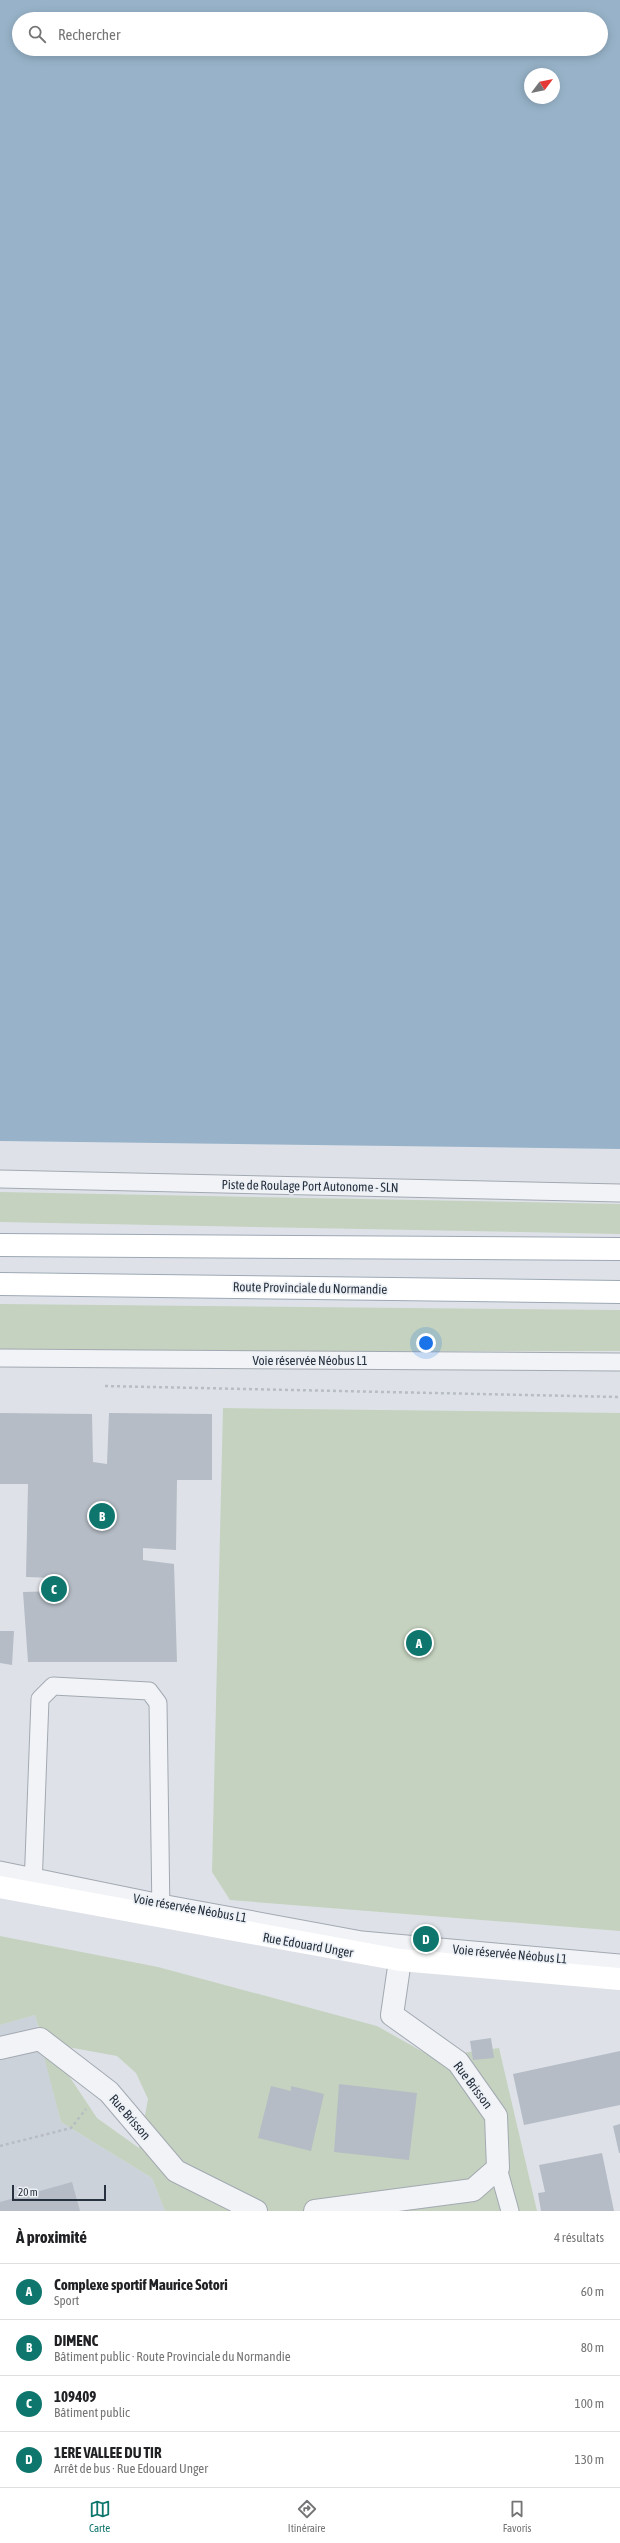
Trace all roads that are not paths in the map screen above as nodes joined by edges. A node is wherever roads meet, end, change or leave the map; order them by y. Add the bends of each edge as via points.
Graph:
1 (0, 1179) edge
2 (620, 1192) edge
3 (0, 1244) edge
4 (620, 1249) edge
5 (0, 1284) edge
6 (620, 1292) edge
7 (0, 1358) edge
8 (620, 1362) edge
9 (0, 1870) edge
10 (33, 1885) junction
11 (0, 1887) edge
12 (161, 1910) junction
13 (400, 1960) junction
14 (620, 1963) edge
15 (620, 1979) edge
16 (0, 2048) edge
17 (498, 2168) junction
18 (256, 2211) edge
19 (315, 2211) edge
20 (510, 2211) edge

1 - 2 lane, Piste de Roulage Port Autonome - SLN
3 - 4 main road
5 - 6 main road, Route Provinciale du Normandie
7 - 8 lane, Voie réservée Néobus L1
9 - 10 lane
10 - 11 main road, Rue Edouard Unger
10 - 12 main road, Rue Edouard Unger
10 - 12 lane via 40,1699 53,1686 149,1690 158,1703
12 - 13 main road, Rue Edouard Unger
12 - 14 lane, Voie réservée Néobus L1 via 362,1940
13 - 15 main road, Rue Edouard Unger
13 - 17 street, Rue Brisson via 392,2015 458,2062 492,2110 496,2116
16 - 18 street, Rue Brisson via 40,2039 109,2092 176,2171
17 - 19 street via 473,2190
17 - 20 lane

